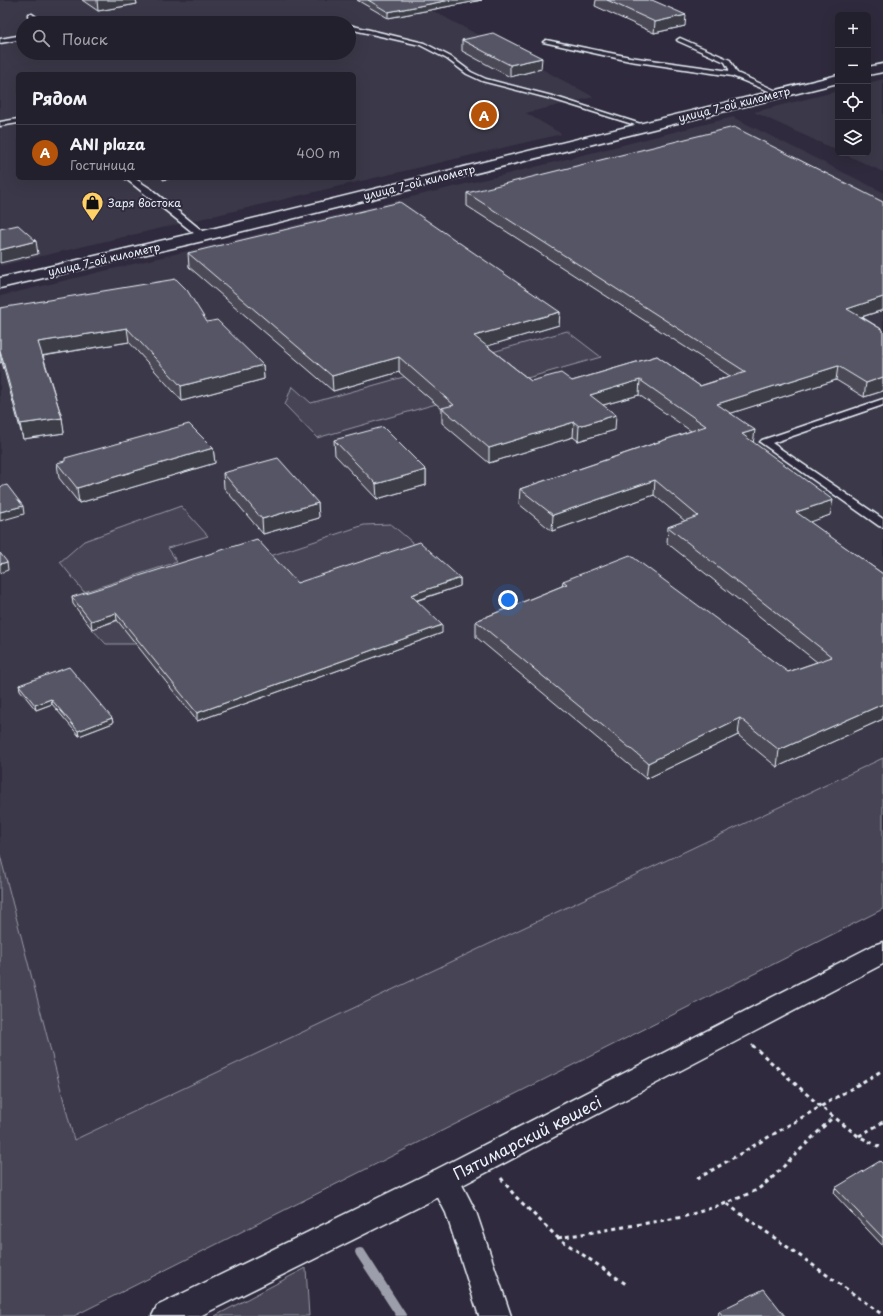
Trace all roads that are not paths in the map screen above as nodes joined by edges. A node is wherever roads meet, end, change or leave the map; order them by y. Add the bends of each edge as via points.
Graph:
1 (356, 28) edge
2 (16, 38) edge
3 (680, 40) dead end
4 (0, 41) edge
5 (546, 42) dead end
6 (883, 68) edge
7 (871, 70) edge
8 (734, 74) junction
9 (835, 80) edge
10 (778, 93) junction
11 (16, 121) edge
12 (0, 124) edge
13 (644, 126) junction
14 (132, 180) edge
15 (203, 236) junction
16 (0, 283) edge
17 (883, 402) edge
18 (883, 524) edge
19 (883, 952) edge
20 (444, 1180) junction
21 (168, 1316) edge
22 (495, 1316) edge

1 - 13 lane via 422,44 484,80 554,98
2 - 4 lane
3 - 8 lane via 728,61
5 - 8 lane via 630,59
6 - 7 street
8 - 10 lane
9 - 10 street, улица 7-ой километр
10 - 13 street, улица 7-ой километр
11 - 12 lane
13 - 15 street, улица 7-ой километр
14 - 15 lane
15 - 16 street, улица 7-ой километр
17 - 18 lane via 765,442
19 - 20 street, Пятимарский көшесі
20 - 21 street, Пятимарский көшесі
20 - 22 street via 461,1212

